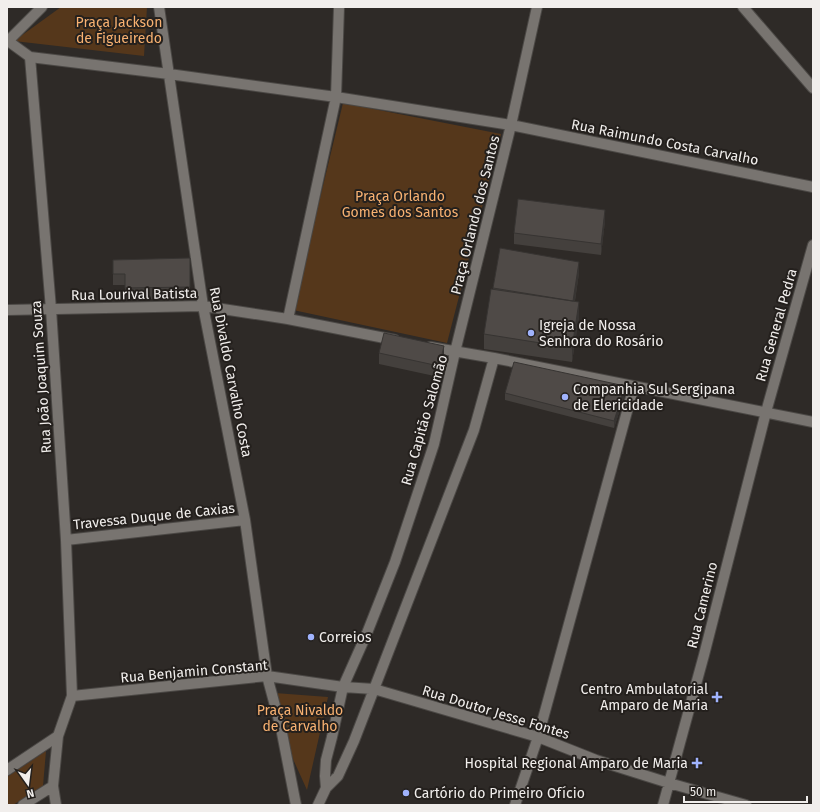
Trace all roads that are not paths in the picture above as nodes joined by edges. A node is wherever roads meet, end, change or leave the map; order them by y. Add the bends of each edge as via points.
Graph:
1 (42, 7) edge
2 (159, 7) edge
3 (339, 7) edge
4 (537, 7) edge
5 (743, 7) edge
6 (8, 41) edge
7 (30, 57) junction
8 (169, 74) junction
9 (813, 88) edge
10 (336, 97) junction
11 (511, 125) junction
12 (813, 187) edge
13 (813, 245) edge
14 (203, 306) junction
15 (51, 309) junction
16 (7, 310) edge
17 (288, 318) junction
18 (402, 342) edge
19 (417, 345) edge
20 (455, 352) junction
21 (494, 358) junction
22 (634, 386) junction
23 (766, 412) junction
24 (813, 422) edge
25 (245, 520) junction
26 (66, 540) junction
27 (266, 676) junction
28 (343, 687) junction
29 (374, 689) junction
30 (72, 696) junction
31 (58, 736) junction
32 (538, 737) junction
33 (7, 770) edge
34 (669, 783) junction
35 (53, 786) junction
36 (326, 788) junction
37 (23, 805) edge
38 (56, 805) edge
39 (296, 805) edge
40 (318, 805) edge
41 (515, 805) edge
42 (663, 805) edge
43 (746, 805) edge

1 - 6 street
2 - 8 street
3 - 10 street
4 - 11 street
5 - 9 street
6 - 7 street
7 - 8 street
7 - 15 street, Rua João Joaquim Souza
8 - 10 street, Praça Orlando dos Santos
8 - 14 street, Rua Divaldo Carvalho Costa
10 - 11 street, Praça Orlando dos Santos
10 - 17 street
11 - 12 street, Rua Raimundo Costa Carvalho
11 - 20 street, Praça Orlando dos Santos
13 - 23 street, Rua General Pedra
14 - 15 street, Rua Lourival Batista
14 - 17 street, Rua Lourival Batista
14 - 25 street, Rua Divaldo Carvalho Costa
15 - 16 street, Rua Lourival Batista
15 - 26 street, Rua João Joaquim Souza
17 - 18 street
19 - 20 street
20 - 21 street, Rua Capitão Salomão
20 - 28 street, Rua Capitão Salomão via 432,452 395,562
21 - 22 street
21 - 29 street, Rua Capitão Salomão via 474,430
22 - 23 street
22 - 32 street
23 - 24 street
23 - 34 street, Rua Camerino
25 - 26 street, Travessa Duque de Caxias
25 - 27 street, Rua Divaldo Carvalho Costa
26 - 30 street, Rua João Joaquim Souza
27 - 28 street, Rua Benjamin Constant
27 - 30 street, Rua Benjamin Constant
27 - 39 street, Rua Divaldo Carvalho Costa via 281,728
28 - 29 street, Rua Benjamin Constant
28 - 36 street, Rua Capitão Salomão via 326,760
29 - 32 street, Rua Doutor Jesse Fontes
29 - 36 street, Rua Capitão Salomão via 344,764 338,776
30 - 31 street
31 - 33 street
31 - 35 street
32 - 34 street, Rua Doutor Jesse Fontes via 596,760
32 - 41 street
34 - 42 street, Rua Camerino
34 - 43 street, Rua Doutor Jesse Fontes
35 - 37 street
35 - 38 street
36 - 40 street, Rua Capitão Salomão

